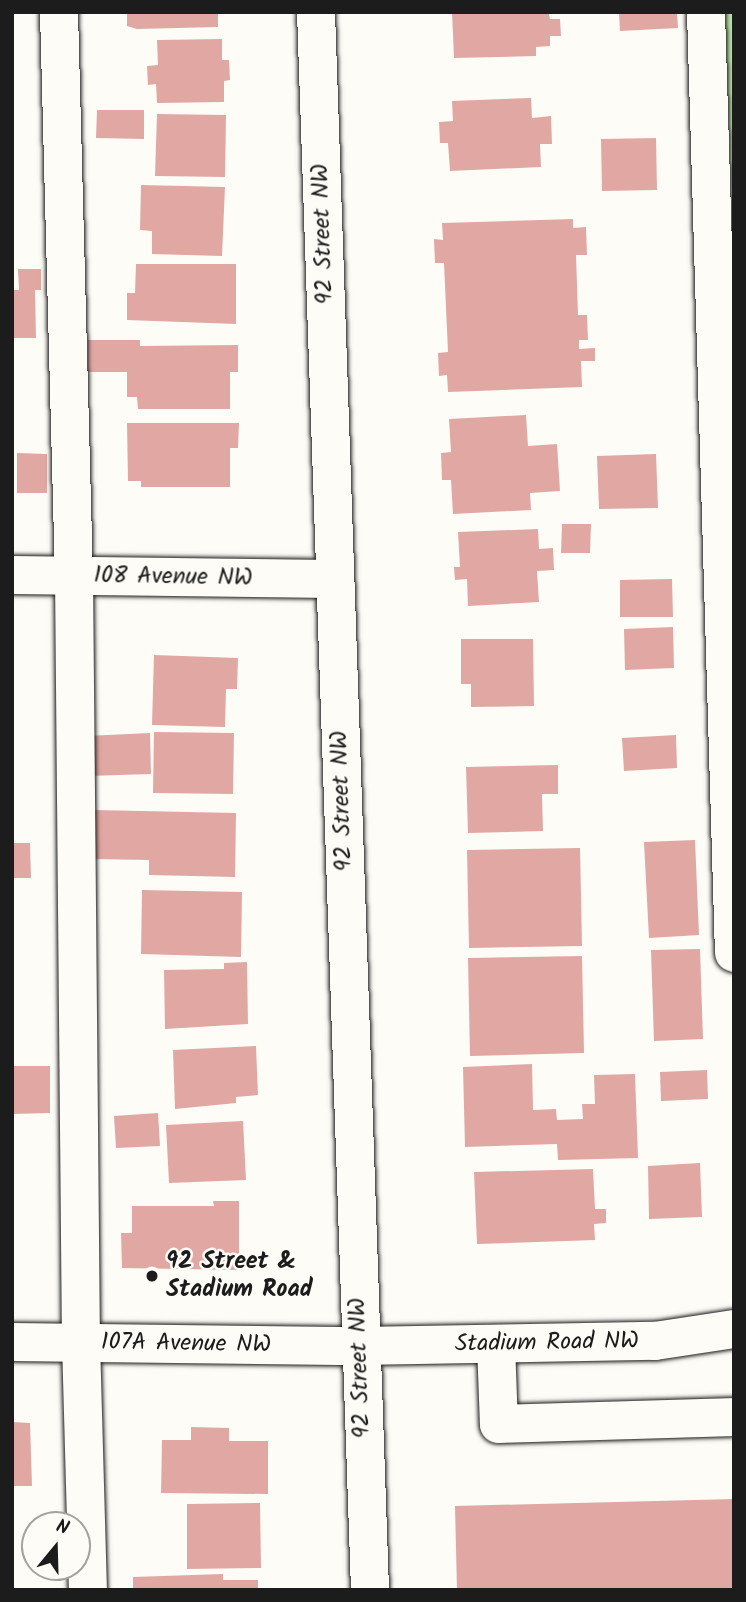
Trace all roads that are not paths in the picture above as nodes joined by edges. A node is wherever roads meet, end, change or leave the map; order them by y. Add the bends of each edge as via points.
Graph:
1 (60, 12) edge
2 (316, 12) edge
3 (706, 12) edge
4 (12, 575) edge
5 (74, 576) junction
6 (334, 579) junction
7 (734, 953) edge
8 (734, 1329) edge
9 (12, 1342) edge
10 (80, 1342) junction
11 (496, 1344) junction
12 (359, 1346) junction
13 (734, 1417) edge
14 (88, 1590) edge
15 (370, 1590) edge

1 - 5 street
2 - 6 street, 92 Street NW
3 - 7 street
4 - 5 street, 108 Avenue NW
5 - 6 street, 108 Avenue NW
5 - 10 street
6 - 12 street, 92 Street NW
8 - 11 street, Stadium Road NW via 655,1341
9 - 10 street, 107A Avenue NW
10 - 12 street, 107A Avenue NW
10 - 14 street
11 - 12 street, Stadium Road NW
11 - 13 street via 499,1424
12 - 15 street, 92 Street NW

